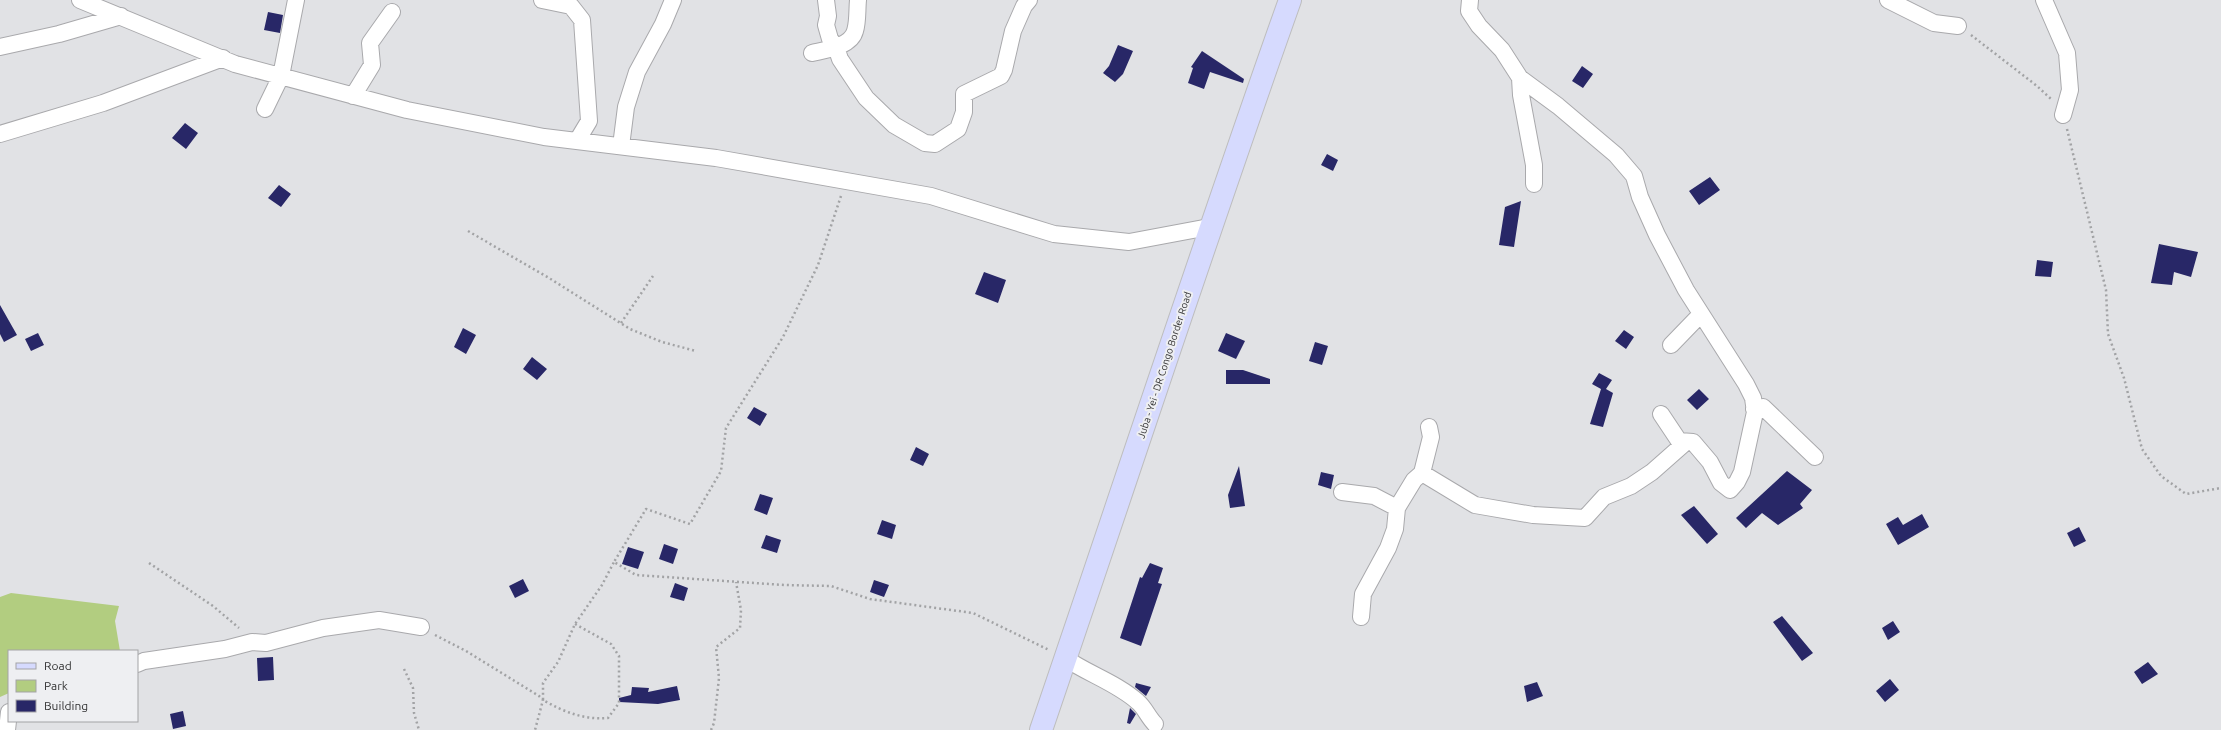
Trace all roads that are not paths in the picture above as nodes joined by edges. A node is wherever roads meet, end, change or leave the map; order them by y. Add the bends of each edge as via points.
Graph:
1 (80, 0) edge
2 (296, 0) edge
3 (542, 0) edge
4 (673, 0) edge
5 (826, 0) edge
6 (858, 0) edge
7 (1029, 0) edge
8 (1290, 0) edge
9 (1470, 0) edge
10 (1888, 0) edge
11 (2044, 0) edge
12 (392, 12) dead end
13 (121, 16) junction
14 (1958, 26) road end
15 (0, 47) edge
16 (836, 47) junction
17 (812, 53) dead end
18 (223, 58) junction
19 (281, 76) junction
20 (1520, 78) junction
21 (353, 96) junction
22 (265, 109) dead end
23 (2063, 114) road end
24 (0, 134) edge
25 (578, 141) junction
26 (621, 146) junction
27 (1534, 184) dead end
28 (1209, 226) junction
29 (1701, 314) junction
30 (1671, 345) dead end
31 (1754, 409) junction
32 (1661, 414) dead end
33 (1429, 428) dead end
34 (1686, 442) junction
35 (1815, 458) dead end
36 (1422, 473) junction
37 (1342, 492) dead end
38 (1397, 508) junction
39 (1360, 617) dead end
40 (421, 627) road end
41 (1065, 658) junction
42 (138, 664) edge
43 (1155, 724) dead end
44 (1041, 730) edge

1 - 13 street
2 - 19 street
3 - 25 street via 571,6 582,20 589,121
4 - 26 street via 663,24 636,72 626,107
5 - 16 street via 826,25 830,39
6 - 16 street via 855,33
7 - 16 street via 1013,31 1001,76 964,94 964,112 958,129 935,144 925,143 894,125 881,113 853,81
8 - 28 main road, Juba - Yei - DR Congo Border Road
9 - 20 street via 1469,12 1502,50
10 - 14 street via 1934,23
11 - 23 street via 2067,53 2070,90
12 - 21 street via 370,43 372,65
13 - 15 street via 59,34
13 - 18 street
16 - 17 street
18 - 19 street
18 - 24 street via 103,103
19 - 21 street
19 - 22 street
20 - 27 street via 1534,165
20 - 29 street via 1616,155 1634,176 1640,197 1657,234
21 - 25 street via 407,110 544,137
25 - 26 street
26 - 28 street via 716,158 931,196 1054,234 1129,242
28 - 41 main road, Juba - Yei - DR Congo Border Road via 1167,360
29 - 30 street
29 - 31 street via 1746,384 1753,398
31 - 34 street via 1742,472 1738,482 1730,490 1721,483 1710,462 1693,442
31 - 35 street via 1763,407
32 - 34 street via 1679,441
33 - 36 street via 1431,437
34 - 36 street via 1652,472 1631,486 1604,497 1586,518 1533,515 1475,504
36 - 38 street via 1414,480
37 - 38 street via 1374,496
38 - 39 street via 1395,529 1382,561 1363,594
40 - 42 street via 379,620 323,628 266,643 252,642
41 - 43 street via 1123,690 1138,702
41 - 44 main road, Juba - Yei - DR Congo Border Road

